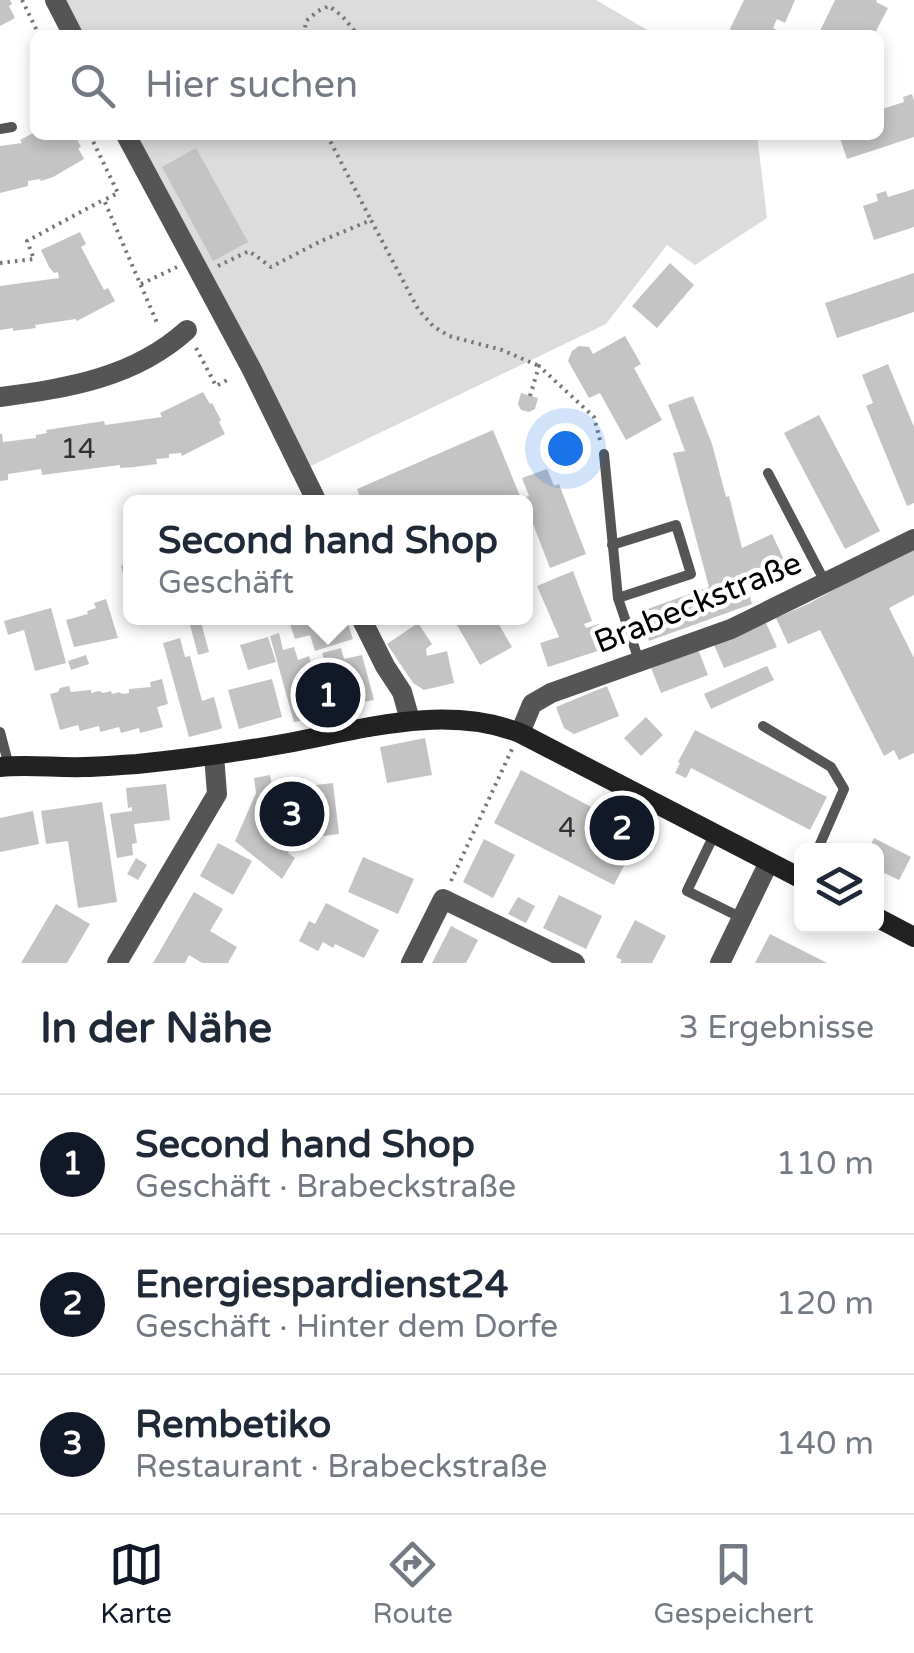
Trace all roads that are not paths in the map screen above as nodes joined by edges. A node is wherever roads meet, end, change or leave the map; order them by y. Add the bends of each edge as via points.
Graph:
1 (55, 0) edge
2 (70, 30) edge
3 (129, 140) edge
4 (187, 330) road end
5 (0, 397) edge
6 (604, 454) road end
7 (768, 473) dead end
8 (313, 495) edge
9 (914, 539) edge
10 (612, 545) junction
11 (826, 583) junction
12 (618, 598) junction
13 (364, 625) edge
14 (639, 662) junction
15 (410, 720) junction
16 (763, 726) dead end
17 (0, 732) edge
18 (520, 733) junction
19 (214, 755) junction
20 (5, 766) edge
21 (715, 834) junction
22 (820, 843) edge
23 (769, 862) junction
24 (794, 875) edge
25 (742, 918) junction
26 (884, 922) edge
27 (914, 937) edge
28 (117, 963) edge
29 (411, 963) edge
30 (575, 963) edge
31 (720, 963) edge

1 - 2 street
3 - 8 street
4 - 5 street via 168,348 108,376
6 - 10 lane
7 - 11 lane
9 - 11 street, Brabeckstraße
10 - 12 lane
10 - 12 lane via 676,525 691,574
11 - 14 street, Brabeckstraße via 731,629
12 - 14 lane
13 - 15 street
14 - 18 street, Brabeckstraße via 551,692 532,704
15 - 18 main road via 440,718
15 - 19 main road
16 - 22 lane via 831,767 844,790
17 - 20 lane
18 - 21 main road
19 - 20 main road via 84,767
19 - 28 street via 217,794
21 - 23 main road
21 - 25 lane via 688,892
23 - 24 main road
23 - 25 street
25 - 31 street
26 - 27 main road
29 - 30 street via 443,899

